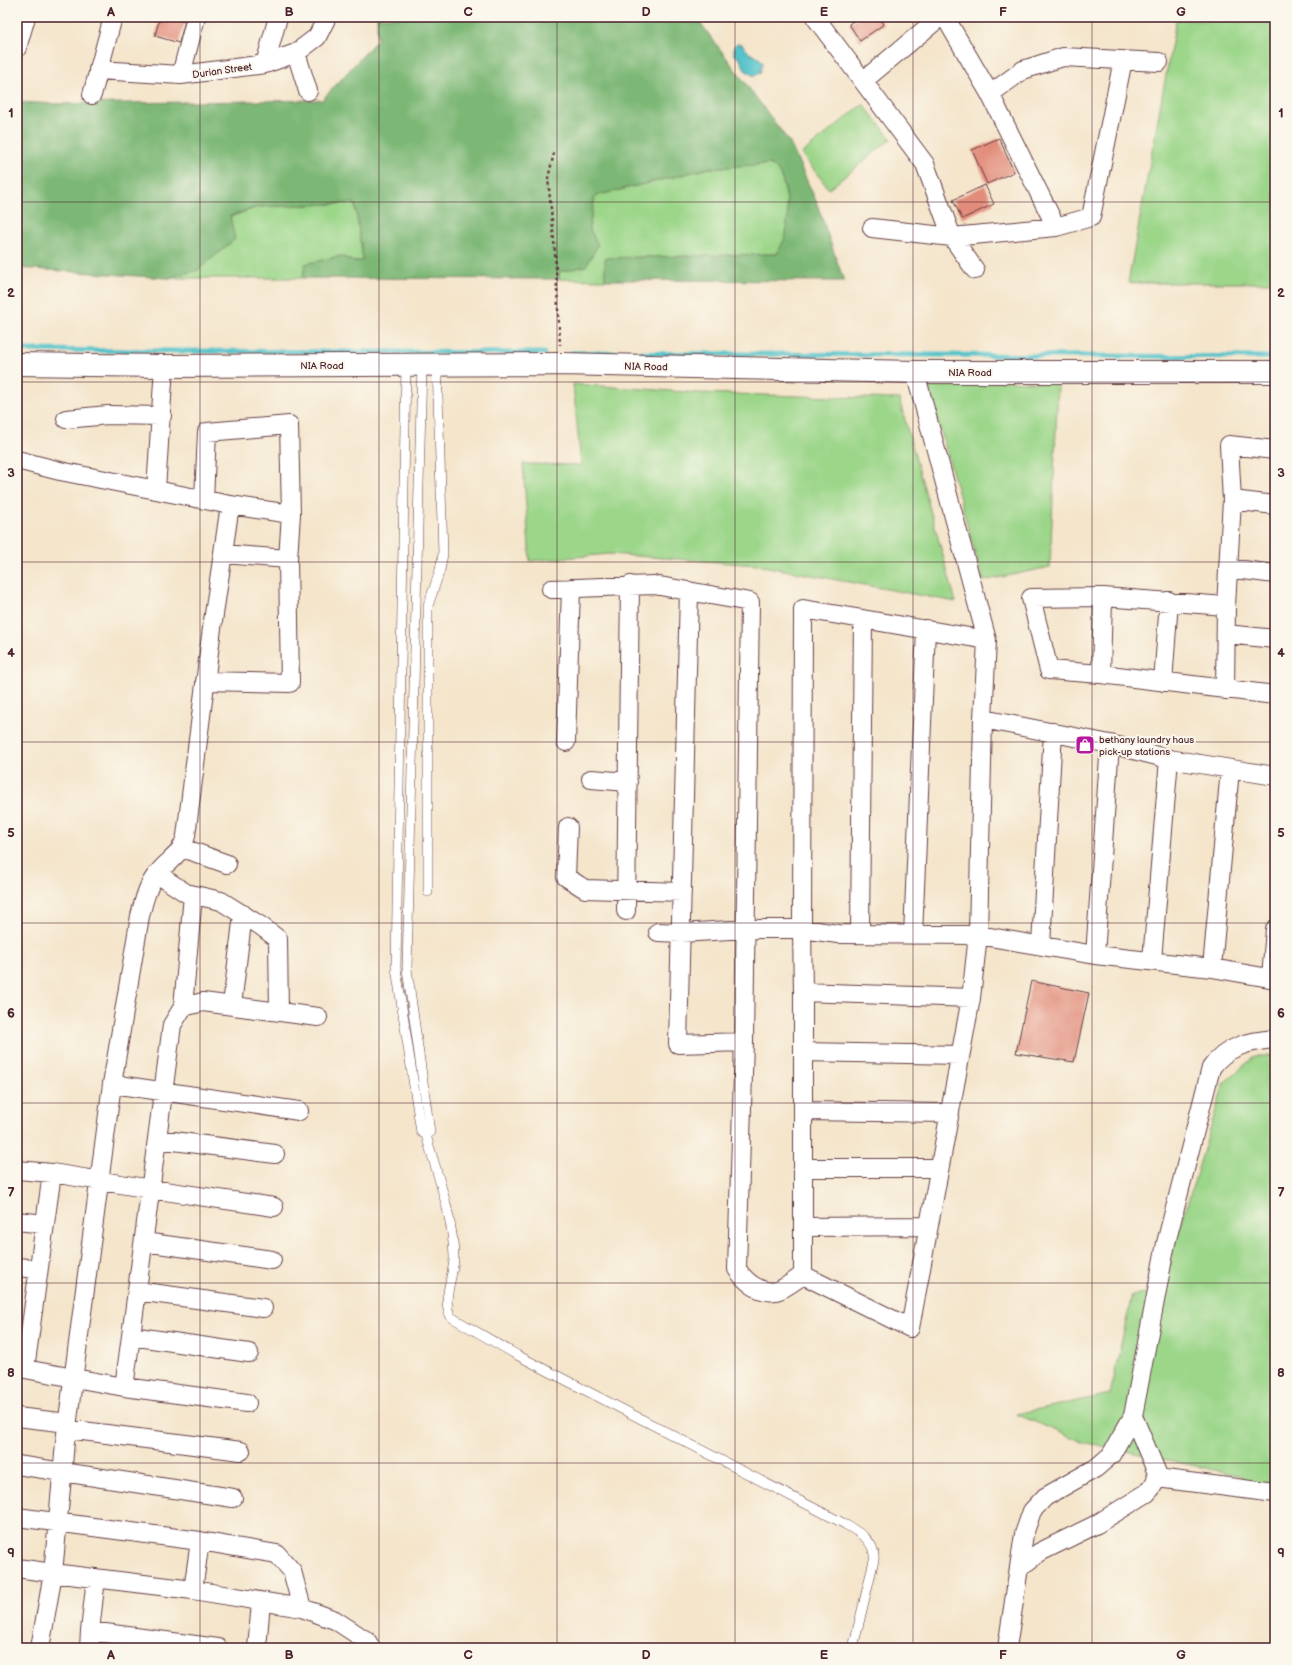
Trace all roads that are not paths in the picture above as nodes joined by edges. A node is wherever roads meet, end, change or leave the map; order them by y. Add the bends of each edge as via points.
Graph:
1 (26, 17) edge
2 (112, 17) edge
3 (196, 17) edge
4 (278, 17) edge
5 (327, 17) edge
6 (815, 17) edge
7 (940, 17) edge
8 (945, 17) edge
9 (17, 48) edge
10 (296, 53) junction
11 (1123, 60) junction
12 (1159, 62) dead end
13 (265, 64) junction
14 (98, 70) junction
15 (181, 76) junction
16 (863, 81) junction
17 (308, 91) dead end
18 (92, 94) dead end
19 (990, 94) junction
20 (1056, 227) junction
21 (872, 228) dead end
22 (952, 237) junction
23 (975, 270) dead end
24 (17, 364) edge
25 (422, 364) junction
26 (164, 366) junction
27 (916, 372) junction
28 (1275, 372) edge
29 (162, 416) junction
30 (66, 419) dead end
31 (1275, 450) edge
32 (17, 460) edge
33 (156, 490) junction
34 (204, 500) junction
35 (1232, 500) junction
36 (230, 505) junction
37 (1275, 505) edge
38 (291, 514) junction
39 (223, 554) junction
40 (403, 557) junction
41 (417, 557) junction
42 (288, 559) junction
43 (1228, 568) junction
44 (1275, 574) edge
45 (630, 586) junction
46 (571, 588) junction
47 (552, 589) dead end
48 (689, 591) junction
49 (1103, 597) junction
50 (1169, 601) junction
51 (1226, 606) junction
52 (863, 619) junction
53 (926, 630) junction
54 (1226, 634) junction
55 (1275, 639) edge
56 (987, 640) junction
57 (1101, 674) junction
58 (205, 681) junction
59 (1163, 682) junction
60 (1225, 690) junction
61 (1275, 695) edge
62 (983, 719) junction
63 (1053, 732) junction
64 (566, 742) dead end
65 (1110, 744) junction
66 (1169, 760) junction
67 (1230, 769) junction
68 (399, 775) junction
69 (412, 776) junction
70 (1275, 776) edge
71 (591, 779) dead end
72 (628, 782) junction
73 (568, 827) dead end
74 (183, 848) junction
75 (227, 864) dead end
76 (157, 874) junction
77 (627, 890) junction
78 (428, 892) dead end
79 (682, 892) junction
80 (193, 895) junction
81 (626, 911) dead end
82 (243, 914) junction
83 (746, 928) junction
84 (802, 929) junction
85 (1275, 929) edge
86 (658, 932) dead end
87 (681, 933) junction
88 (860, 933) junction
89 (913, 934) junction
90 (978, 935) junction
91 (1041, 944) junction
92 (1095, 955) junction
93 (1152, 960) junction
94 (1212, 968) junction
95 (1273, 978) edge
96 (803, 992) junction
97 (971, 998) junction
98 (232, 1006) junction
99 (183, 1007) junction
100 (279, 1012) junction
101 (318, 1017) dead end
102 (1275, 1040) edge
103 (744, 1042) junction
104 (803, 1052) junction
105 (960, 1055) junction
106 (112, 1084) junction
107 (164, 1092) junction
108 (299, 1110) dead end
109 (803, 1111) junction
110 (950, 1113) junction
111 (426, 1135) junction
112 (158, 1139) junction
113 (275, 1154) dead end
114 (803, 1168) junction
115 (939, 1168) junction
116 (17, 1170) edge
117 (52, 1173) junction
118 (100, 1181) junction
119 (151, 1190) junction
120 (274, 1207) dead end
121 (17, 1221) edge
122 (45, 1224) junction
123 (928, 1226) junction
124 (803, 1227) junction
125 (144, 1242) junction
126 (272, 1260) dead end
127 (17, 1267) edge
128 (38, 1269) junction
129 (803, 1275) junction
130 (137, 1291) junction
131 (263, 1308) dead end
132 (24, 1317) edge
133 (131, 1336) junction
134 (248, 1353) dead end
135 (21, 1369) edge
136 (74, 1379) junction
137 (124, 1387) junction
138 (247, 1402) dead end
139 (1133, 1416) junction
140 (17, 1417) edge
141 (68, 1426) junction
142 (241, 1451) dead end
143 (17, 1465) edge
144 (63, 1471) junction
145 (1157, 1478) junction
146 (1275, 1493) edge
147 (233, 1498) dead end
148 (17, 1517) edge
149 (58, 1522) junction
150 (200, 1541) junction
151 (1020, 1567) junction
152 (17, 1568) edge
153 (53, 1573) junction
154 (96, 1578) junction
155 (193, 1590) junction
156 (261, 1602) junction
157 (302, 1608) junction
158 (90, 1639) edge
159 (40, 1648) edge
160 (218, 1648) edge
161 (257, 1648) edge
162 (371, 1648) edge
163 (853, 1648) edge
164 (1007, 1648) edge

1 - 9 street
2 - 14 street
3 - 15 street
4 - 13 street
5 - 10 street, Durian Street via 317,37
6 - 16 street
7 - 16 street
8 - 19 street
10 - 13 street, Durian Street
10 - 17 street
11 - 12 street
11 - 19 street via 1063,57 1023,70
11 - 20 street via 1091,217
13 - 15 street, Durian Street
14 - 15 street, Durian Street
14 - 18 street
16 - 22 street via 925,164
19 - 20 street
20 - 22 street
21 - 22 street
22 - 23 street
24 - 26 street, NIA Road
25 - 26 street, NIA Road
25 - 27 street, NIA Road via 562,364
25 - 40 lane
25 - 41 lane
25 - 78 lane via 443,554 428,606
26 - 29 street
27 - 28 street, NIA Road
27 - 56 street
29 - 30 street via 108,415
29 - 33 street
31 - 35 street via 1229,445
32 - 33 street
33 - 34 street
34 - 36 street
34 - 38 street via 207,432 289,425
35 - 37 street
35 - 43 street
36 - 38 street
36 - 39 street
38 - 42 street
39 - 42 street
39 - 58 street
40 - 41 lane
40 - 68 lane
41 - 69 lane
42 - 58 street via 290,683
43 - 44 street
43 - 51 street
45 - 46 street
45 - 48 street via 654,585
45 - 72 street
46 - 47 street
46 - 64 street
48 - 79 street
48 - 83 street via 750,602
49 - 50 street
49 - 57 street
49 - 57 street via 1032,598 1049,670
50 - 51 street
50 - 59 street
51 - 54 street
52 - 53 street
52 - 84 street via 804,609
52 - 88 street
53 - 56 street
53 - 89 street
54 - 55 street
54 - 60 street
56 - 62 street
57 - 59 street
58 - 74 street
59 - 60 street
60 - 61 street
62 - 63 street
62 - 90 street
63 - 65 street
63 - 91 street
65 - 66 street
65 - 92 street
66 - 67 street
66 - 93 street
67 - 70 street
67 - 94 street
68 - 69 lane
68 - 111 lane via 396,968 421,1132
69 - 111 lane via 407,969 430,1132
71 - 72 street
72 - 77 street
73 - 77 street via 566,876 585,889
74 - 75 street
74 - 76 street
76 - 80 street
76 - 106 street via 147,891 140,916
77 - 79 street
77 - 81 street
79 - 87 street
80 - 82 street via 221,901
80 - 99 street
82 - 98 street
82 - 100 street via 278,939
83 - 84 street
83 - 87 street
83 - 103 street
84 - 88 street via 838,934
84 - 96 street
85 - 95 street
86 - 87 street
87 - 103 street via 678,1044
88 - 89 street
89 - 90 street
90 - 91 street
90 - 97 street
91 - 92 street
92 - 93 street
93 - 94 street
94 - 95 street
96 - 97 street
96 - 104 street
97 - 105 street
98 - 99 street via 203,1002
98 - 100 street
99 - 107 street via 172,1025
100 - 101 street
102 - 139 street via 1253,1041 1239,1046 1228,1052 1211,1068 1166,1243
103 - 129 street via 736,1269 745,1281 764,1291 776,1290
104 - 105 street
104 - 109 street
105 - 110 street
106 - 107 street
106 - 118 street
107 - 108 street
107 - 112 street
109 - 110 street
109 - 114 street
110 - 115 street
111 - 163 lane via 448,1217 454,1258 447,1306 451,1317 524,1359 841,1522 868,1540 875,1553
112 - 113 street
112 - 119 street
114 - 115 street
114 - 124 street
115 - 123 street
116 - 117 street
117 - 118 street
117 - 122 street
118 - 119 street
118 - 136 street
119 - 120 street
119 - 125 street
121 - 122 street
122 - 128 street
123 - 124 street
123 - 129 street via 910,1328
124 - 129 street
125 - 126 street
125 - 130 street
127 - 128 street
128 - 132 street
130 - 131 street
130 - 133 street
132 - 135 street
133 - 134 street
133 - 137 street
135 - 136 street
136 - 137 street
136 - 141 street
137 - 138 street
139 - 145 street via 1156,1466
139 - 151 street via 1112,1455 1096,1468 1044,1497 1032,1511 1024,1534
140 - 141 street
141 - 142 street
141 - 144 street
143 - 144 street
144 - 147 street
144 - 149 street
145 - 146 street
145 - 151 street via 1147,1493 1097,1524 1040,1552
148 - 149 street
149 - 150 street
149 - 153 street
150 - 155 street
150 - 157 street via 277,1554 292,1571
151 - 164 street
152 - 153 street
153 - 154 street
153 - 159 street
154 - 155 street
154 - 158 street
155 - 156 street
156 - 157 street
156 - 161 street
157 - 162 street via 335,1620 367,1641
158 - 160 street

